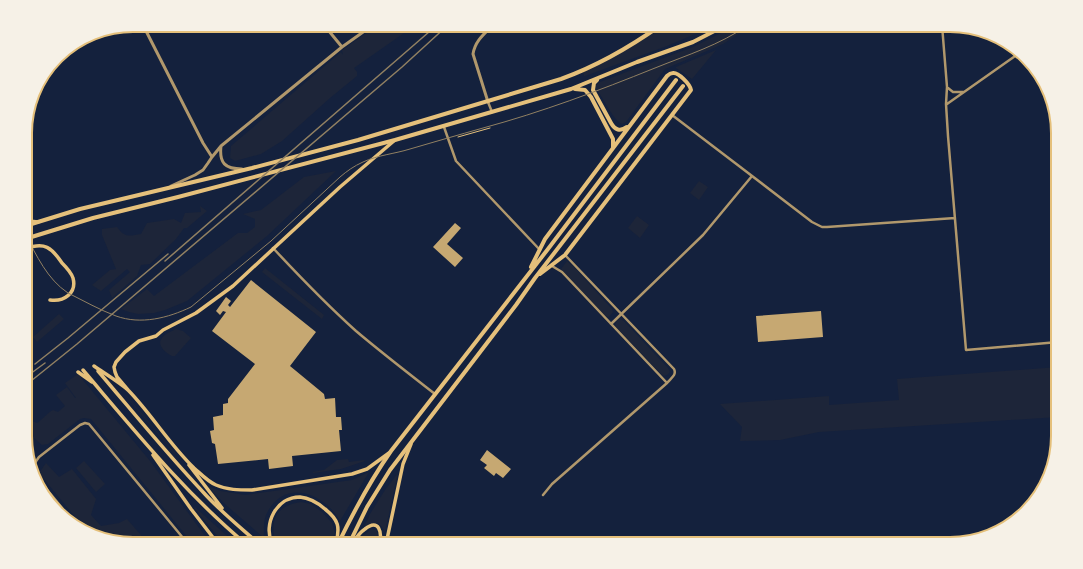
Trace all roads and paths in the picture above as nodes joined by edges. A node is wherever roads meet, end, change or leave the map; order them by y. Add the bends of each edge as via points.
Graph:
1 (146, 32) edge
2 (330, 32) edge
3 (363, 32) edge
4 (486, 32) edge
5 (651, 32) edge
6 (711, 32) edge
7 (943, 32) edge
8 (342, 47) junction
9 (1015, 56) edge
10 (600, 78) junction
11 (676, 80) dead end
12 (683, 86) dead end
13 (947, 88) junction
14 (571, 89) junction
15 (964, 92) junction
16 (488, 102) junction
17 (946, 104) junction
18 (492, 112) junction
19 (671, 115) junction
20 (630, 124) junction
21 (444, 126) junction
22 (490, 128) dead end
23 (458, 137) dead end
24 (395, 140) junction
25 (221, 146) junction
26 (611, 152) junction
27 (212, 156) junction
28 (251, 168) junction
29 (752, 176) junction
30 (162, 190) junction
31 (955, 218) junction
32 (32, 221) edge
33 (39, 222) junction
34 (32, 224) edge
35 (32, 237) edge
36 (32, 248) edge
37 (274, 248) junction
38 (540, 250) junction
39 (565, 255) junction
40 (552, 266) junction
41 (527, 276) junction
42 (535, 278) junction
43 (50, 300) dead end
44 (620, 314) junction
45 (611, 324) junction
46 (1051, 343) edge
47 (84, 370) dead end
48 (78, 372) dead end
49 (667, 383) junction
50 (97, 386) junction
51 (128, 390) junction
52 (436, 394) junction
53 (142, 439) junction
54 (412, 441) junction
55 (175, 447) junction
56 (391, 451) junction
57 (36, 462) edge
58 (49, 493) edge
59 (543, 495) dead end
60 (62, 508) edge
61 (230, 519) junction
62 (182, 537) edge
63 (213, 537) edge
64 (238, 537) edge
65 (252, 537) edge
66 (269, 537) edge
67 (338, 537) edge
68 (341, 537) edge
69 (354, 537) edge
70 (357, 537) edge
71 (381, 537) edge
72 (387, 537) edge

1 - 27 street via 202,143
2 - 8 street
3 - 8 street
4 - 16 street via 477,41 473,54
5 - 16 main road via 614,55 572,75
6 - 10 main road via 693,42
7 - 13 street
8 - 25 street
9 - 15 street
10 - 14 main road
10 - 20 main road via 594,83 593,90 610,123 618,130 623,130
11 - 41 main road
12 - 42 main road
13 - 15 street via 953,92
13 - 17 street
14 - 18 main road
14 - 26 main road via 585,90 591,97 613,139
15 - 17 street
16 - 18 street
16 - 28 main road
17 - 31 street
18 - 21 main road
19 - 20 main road via 691,90 688,83 675,73 667,76
19 - 29 street
19 - 39 main road
20 - 26 main road
21 - 24 main road
21 - 38 street via 456,161
22 - 23 path
24 - 35 main road via 93,218
24 - 37 main road
25 - 27 street
25 - 28 street via 220,157 225,165 237,169
26 - 38 main road via 545,239
27 - 30 street via 206,167 199,172
28 - 30 main road
29 - 31 street via 822,227
29 - 44 street via 703,235
30 - 33 main road via 80,209
31 - 46 street via 966,350
32 - 33 main road
33 - 34 main road
36 - 43 main road via 49,248 71,274 73,284 69,294 59,300
37 - 51 main road via 233,286 196,313 162,330 156,336 132,346 119,357 114,372
37 - 52 street via 315,293 355,330
38 - 41 main road
39 - 40 main road
39 - 44 street
40 - 42 main road
40 - 45 street via 562,272
41 - 52 main road
42 - 54 main road
44 - 45 street
44 - 49 street via 674,369 675,375
45 - 49 street
47 - 50 main road
48 - 50 main road
49 - 59 street via 552,484
50 - 53 main road
51 - 55 main road
51 - 61 main road via 93,364 169,455
52 - 56 main road
53 - 63 main road
53 - 64 main road via 183,485
54 - 69 main road via 367,507
54 - 72 main road via 403,464
55 - 56 main road via 208,480 236,490 252,490 352,474 367,469
55 - 61 main road
56 - 68 main road
57 - 62 street via 80,425 89,424
58 - 60 street
61 - 65 main road
66 - 67 main road via 269,521 280,504 302,497 313,501 335,519
70 - 71 main road via 363,530 374,525 379,528

